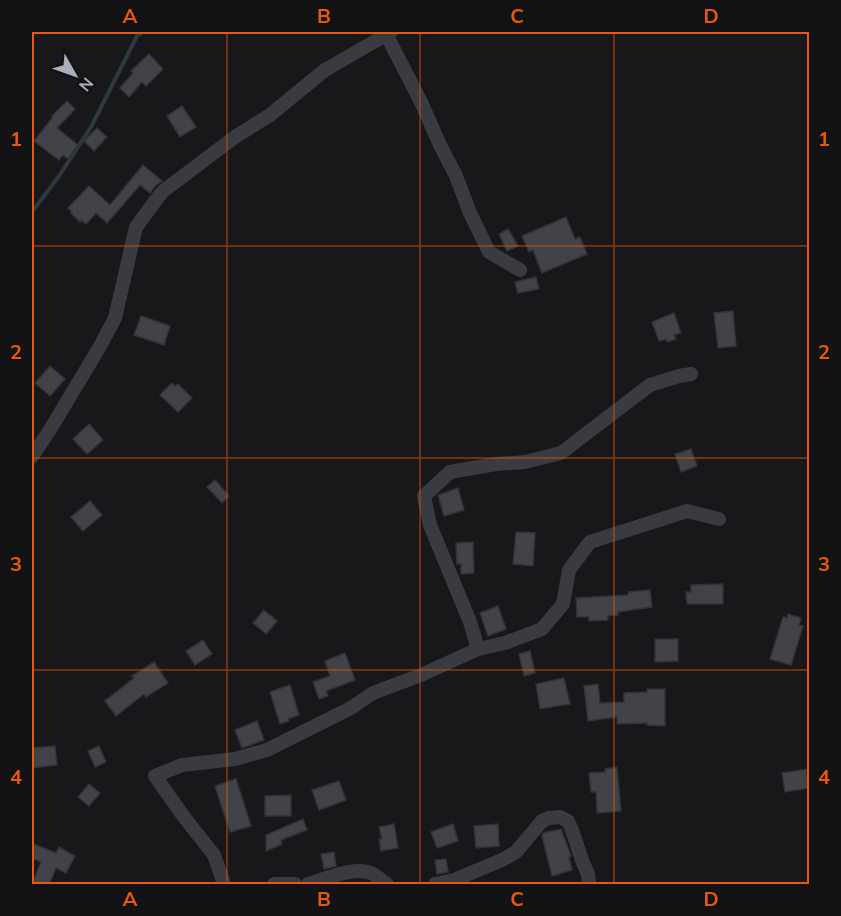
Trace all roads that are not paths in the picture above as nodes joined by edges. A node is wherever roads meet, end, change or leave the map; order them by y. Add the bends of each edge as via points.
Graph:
1 (388, 33) edge
2 (520, 270) dead end
3 (691, 374) dead end
4 (32, 457) edge
5 (719, 519) dead end
6 (478, 649) junction
7 (224, 885) edge
8 (274, 885) edge
9 (295, 885) edge
10 (308, 885) edge
11 (387, 885) edge
12 (435, 885) edge
13 (590, 885) edge

1 - 2 street via 489,252
1 - 4 street via 325,70 270,115 162,192 136,227 115,318
3 - 6 street via 650,386 561,453 450,472 424,496 430,525
5 - 6 street via 687,511 590,542 569,570 563,604 542,629
6 - 7 street via 373,693 267,750 235,759 182,765 156,776 214,855
8 - 9 street
10 - 11 street via 360,871 373,874
12 - 13 street via 502,860 516,852 542,821 560,817 568,821 572,830

